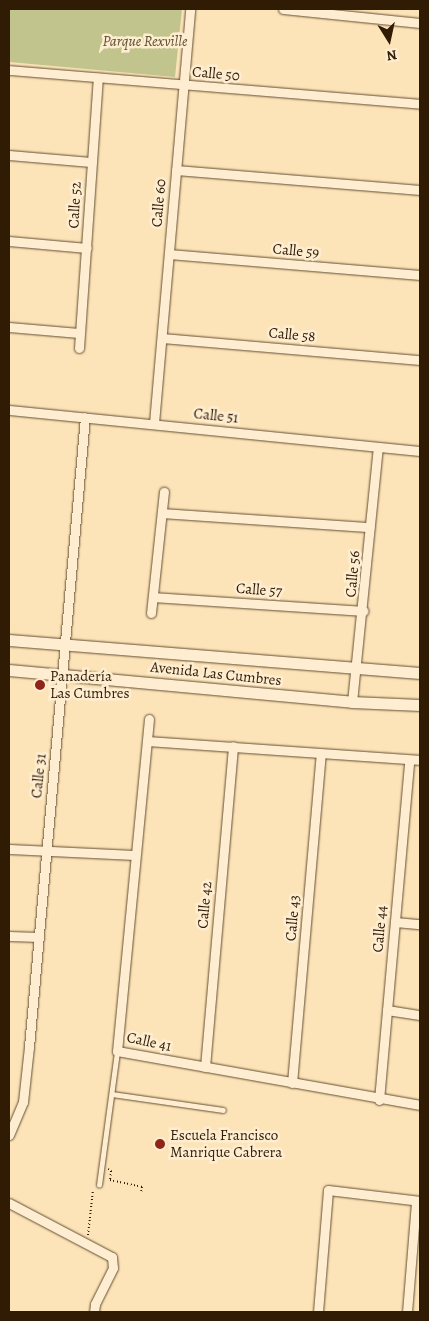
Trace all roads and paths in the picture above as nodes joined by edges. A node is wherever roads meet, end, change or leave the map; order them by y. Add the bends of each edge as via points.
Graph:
1 (190, 9) edge
2 (283, 9) edge
3 (365, 12) edge
4 (420, 23) edge
5 (9, 70) edge
6 (98, 78) junction
7 (183, 85) junction
8 (420, 104) edge
9 (9, 155) edge
10 (91, 162) junction
11 (176, 170) junction
12 (420, 190) edge
13 (9, 241) edge
14 (87, 248) junction
15 (169, 254) junction
16 (420, 275) edge
17 (9, 326) edge
18 (79, 333) junction
19 (162, 338) junction
20 (79, 348) dead end
21 (420, 360) edge
22 (9, 410) edge
23 (85, 417) junction
24 (154, 423) junction
25 (378, 447) junction
26 (420, 451) edge
27 (164, 492) dead end
28 (162, 513) junction
29 (370, 527) junction
30 (154, 597) junction
31 (364, 611) junction
32 (151, 613) dead end
33 (9, 640) edge
34 (66, 644) junction
35 (356, 669) junction
36 (9, 670) edge
37 (420, 673) edge
38 (63, 674) junction
39 (352, 702) junction
40 (420, 705) edge
41 (149, 719) dead end
42 (148, 741) junction
43 (233, 746) junction
44 (321, 754) junction
45 (420, 760) edge
46 (409, 761) junction
47 (9, 849) edge
48 (45, 852) junction
49 (135, 855) junction
50 (395, 922) junction
51 (420, 924) edge
52 (9, 936) edge
53 (39, 937) junction
54 (387, 1010) junction
55 (420, 1015) edge
56 (117, 1051) junction
57 (205, 1067) junction
58 (292, 1084) junction
59 (112, 1094) junction
60 (379, 1100) junction
61 (420, 1105) edge
62 (223, 1110) dead end
63 (9, 1136) edge
64 (102, 1165) junction
65 (99, 1185) dead end
66 (142, 1193) dead end
67 (418, 1201) edge
68 (9, 1203) edge
69 (94, 1312) edge
70 (318, 1312) edge
71 (407, 1312) edge

1 - 7 street
2 - 3 street
3 - 4 street
5 - 6 street, Calle 50
6 - 7 street, Calle 50
6 - 10 street, Calle 52
7 - 8 street, Calle 50
7 - 11 street
9 - 10 street
10 - 14 street, Calle 52
11 - 12 street, Calle 60
11 - 15 street, Calle 60
13 - 14 street
14 - 18 street, Calle 52
15 - 16 street, Calle 59
15 - 19 street, Calle 60
17 - 18 street
18 - 20 street, Calle 52
19 - 21 street, Calle 58
19 - 24 street, Calle 60
22 - 23 street, Calle 51
23 - 24 street, Calle 51
23 - 34 street, Calle 31
24 - 25 street, Calle 51
25 - 26 street, Calle 51
25 - 29 street, Calle 56
27 - 28 street
28 - 29 street
28 - 30 street
29 - 31 street, Calle 56
30 - 31 street, Calle 57
30 - 32 street
31 - 35 street, Calle 56
33 - 34 street, Avenida Las Cumbres
34 - 35 street, Avenida Las Cumbres
34 - 38 street, Calle 31
35 - 37 street, Avenida Las Cumbres
35 - 39 street, Calle 56
36 - 38 street, Avenida Las Cumbres
38 - 39 street, Avenida Las Cumbres
38 - 48 street, Calle 31
39 - 40 street, Avenida Las Cumbres
41 - 42 street, Calle 41
42 - 43 street
42 - 49 street, Calle 41
43 - 44 street
43 - 57 street, Calle 42
44 - 46 street
44 - 58 street, Calle 43
45 - 46 street
46 - 50 street, Calle 44
47 - 48 street
48 - 49 street
48 - 53 street, Calle 31
49 - 56 street, Calle 41
50 - 51 street
50 - 54 street, Calle 44
52 - 53 street
53 - 63 street, Calle 31 via 23,1102
54 - 55 street
54 - 60 street, Calle 44
56 - 57 street, Calle 41
56 - 59 lane
57 - 58 street, Calle 41
58 - 60 street, Calle 41
59 - 62 lane
59 - 64 lane
60 - 61 street, Calle 41
64 - 65 lane
64 - 66 path via 111,1171 110,1180 142,1187
67 - 70 street via 328,1190
67 - 71 street
68 - 69 street via 112,1257 113,1268

